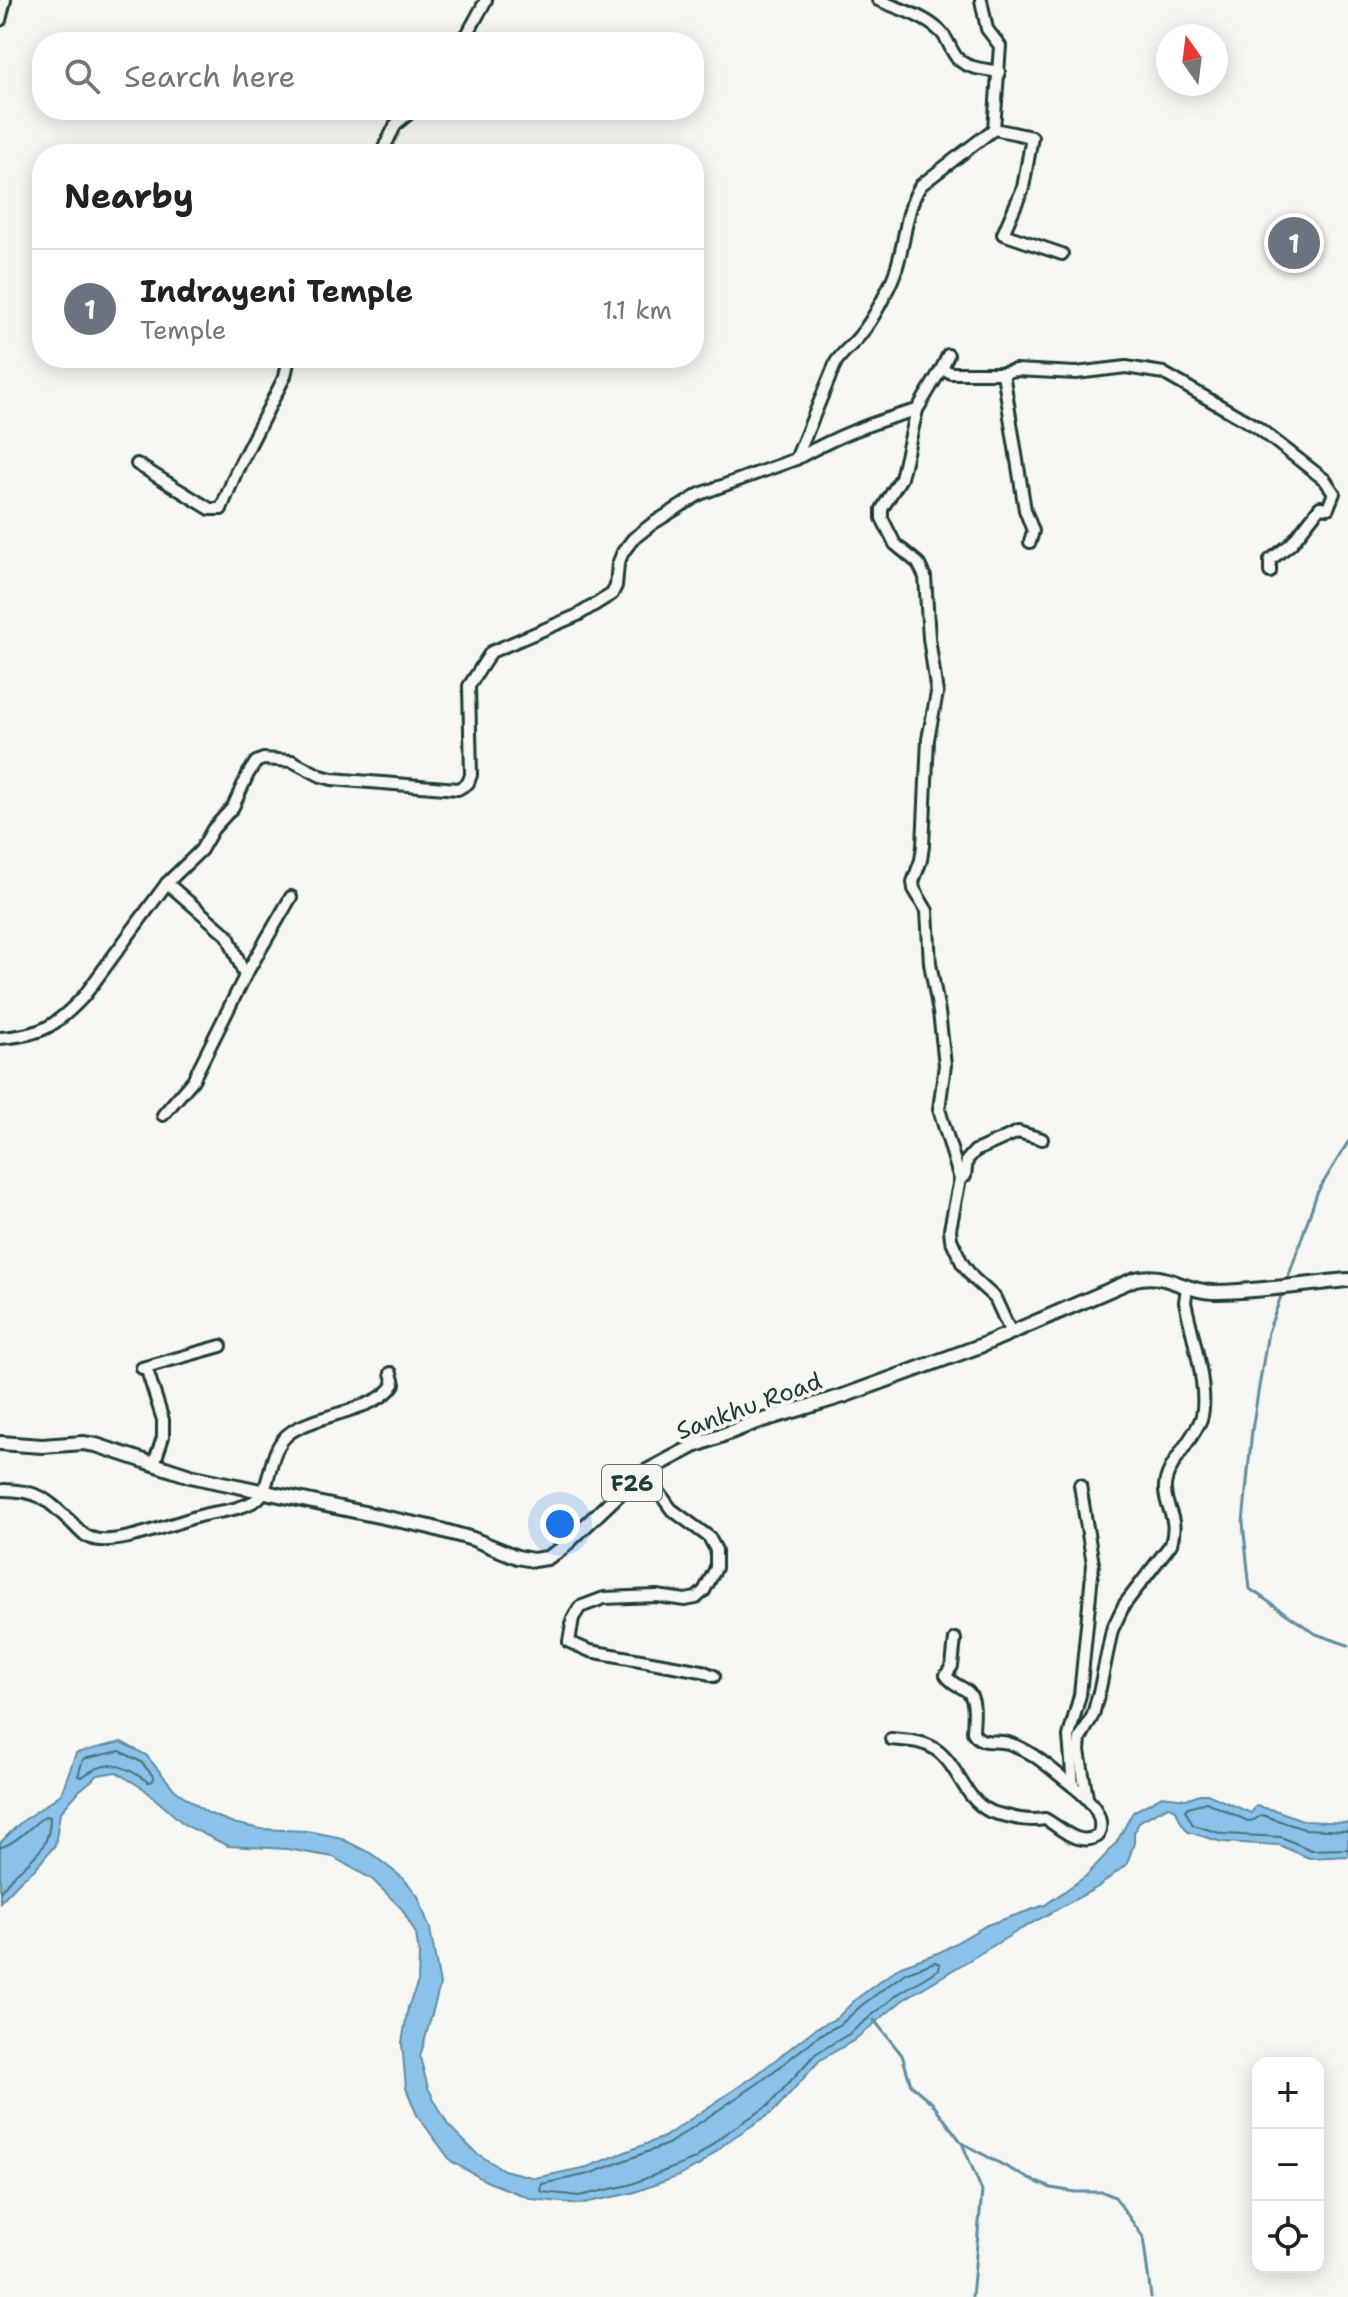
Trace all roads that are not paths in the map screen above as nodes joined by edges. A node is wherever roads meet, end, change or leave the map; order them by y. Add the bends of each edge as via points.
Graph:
1 (5, 0) edge
2 (486, 0) edge
3 (878, 0) edge
4 (981, 0) edge
5 (0, 20) edge
6 (469, 32) edge
7 (999, 72) junction
8 (401, 120) edge
9 (994, 129) junction
10 (386, 144) edge
11 (1062, 254) dead end
12 (948, 355) dead end
13 (287, 368) edge
14 (942, 368) junction
15 (1003, 373) junction
16 (917, 410) junction
17 (796, 459) junction
18 (137, 464) dead end
19 (1030, 542) dead end
20 (1270, 572) dead end
21 (167, 883) junction
22 (291, 897) dead end
23 (245, 976) junction
24 (0, 1038) edge
25 (163, 1115) dead end
26 (1042, 1139) dead end
27 (960, 1179) junction
28 (1342, 1281) edge
29 (1187, 1287) junction
30 (1011, 1333) junction
31 (221, 1346) dead end
32 (391, 1373) dead end
33 (0, 1443) edge
34 (154, 1464) junction
35 (645, 1472) junction
36 (1080, 1485) dead end
37 (4, 1490) dead end
38 (263, 1490) junction
39 (955, 1639) dead end
40 (714, 1676) dead end
41 (891, 1739) dead end
42 (1073, 1786) junction
43 (1087, 1797) junction

1 - 5 street
2 - 6 street
3 - 7 street via 935,27 964,63
4 - 7 street via 987,29 1000,46
7 - 9 street
8 - 10 street
9 - 11 street via 1032,137 1023,188 1003,234
9 - 17 street via 913,196 892,279 869,323 836,362
12 - 14 street
13 - 18 street via 221,509 210,509
14 - 15 street via 951,373
14 - 16 street
15 - 19 street via 1033,531
15 - 20 street via 1126,367 1163,373 1257,427 1325,480 1334,493 1328,508 1320,507 1291,544 1270,560
16 - 17 street via 835,437
16 - 27 street via 901,478 890,491 882,518 895,544 918,563 925,577 937,693 928,739 923,846 913,882 927,911 939,1012 945,1065 939,1109
17 - 21 street via 700,494 652,524 623,552 612,594 578,615 491,652 469,686 468,783 458,789 332,779 292,761 263,759 256,762 233,807 201,850
21 - 23 street via 228,936
21 - 24 street via 70,1011 41,1031
22 - 23 street
23 - 25 street via 193,1080
26 - 27 street via 1018,1132 975,1151
27 - 30 street via 950,1229 954,1249 973,1278 995,1298
28 - 29 main road, Sankhu Road / F26 via 1211,1292
29 - 30 main road, Sankhu Road / F26 via 1146,1276
29 - 43 street via 1185,1302 1204,1391 1202,1417 1171,1466 1164,1489 1173,1518 1171,1544 1124,1605 1112,1630 1093,1715 1080,1739
30 - 35 main road, Sankhu Road / F26 via 717,1436
31 - 34 street via 144,1368 164,1429
32 - 38 street via 394,1384 377,1400 288,1434 276,1448
33 - 34 main road, Sankhu Road / F26 via 83,1443
34 - 38 main road, Sankhu Road / F26
35 - 38 main road, Sankhu Road / F26 via 560,1550 533,1560 459,1535
35 - 40 street via 671,1509 709,1537 716,1568 696,1598 604,1598 580,1607 569,1642
36 - 42 street via 1093,1564 1080,1695 1069,1736
37 - 38 street via 44,1497 86,1536 102,1541 233,1509 259,1499
39 - 42 street via 946,1675 973,1701 975,1737 1009,1743
41 - 43 street via 937,1749 971,1796 988,1810 1016,1819 1045,1819 1077,1840 1090,1840 1101,1831
42 - 43 street

